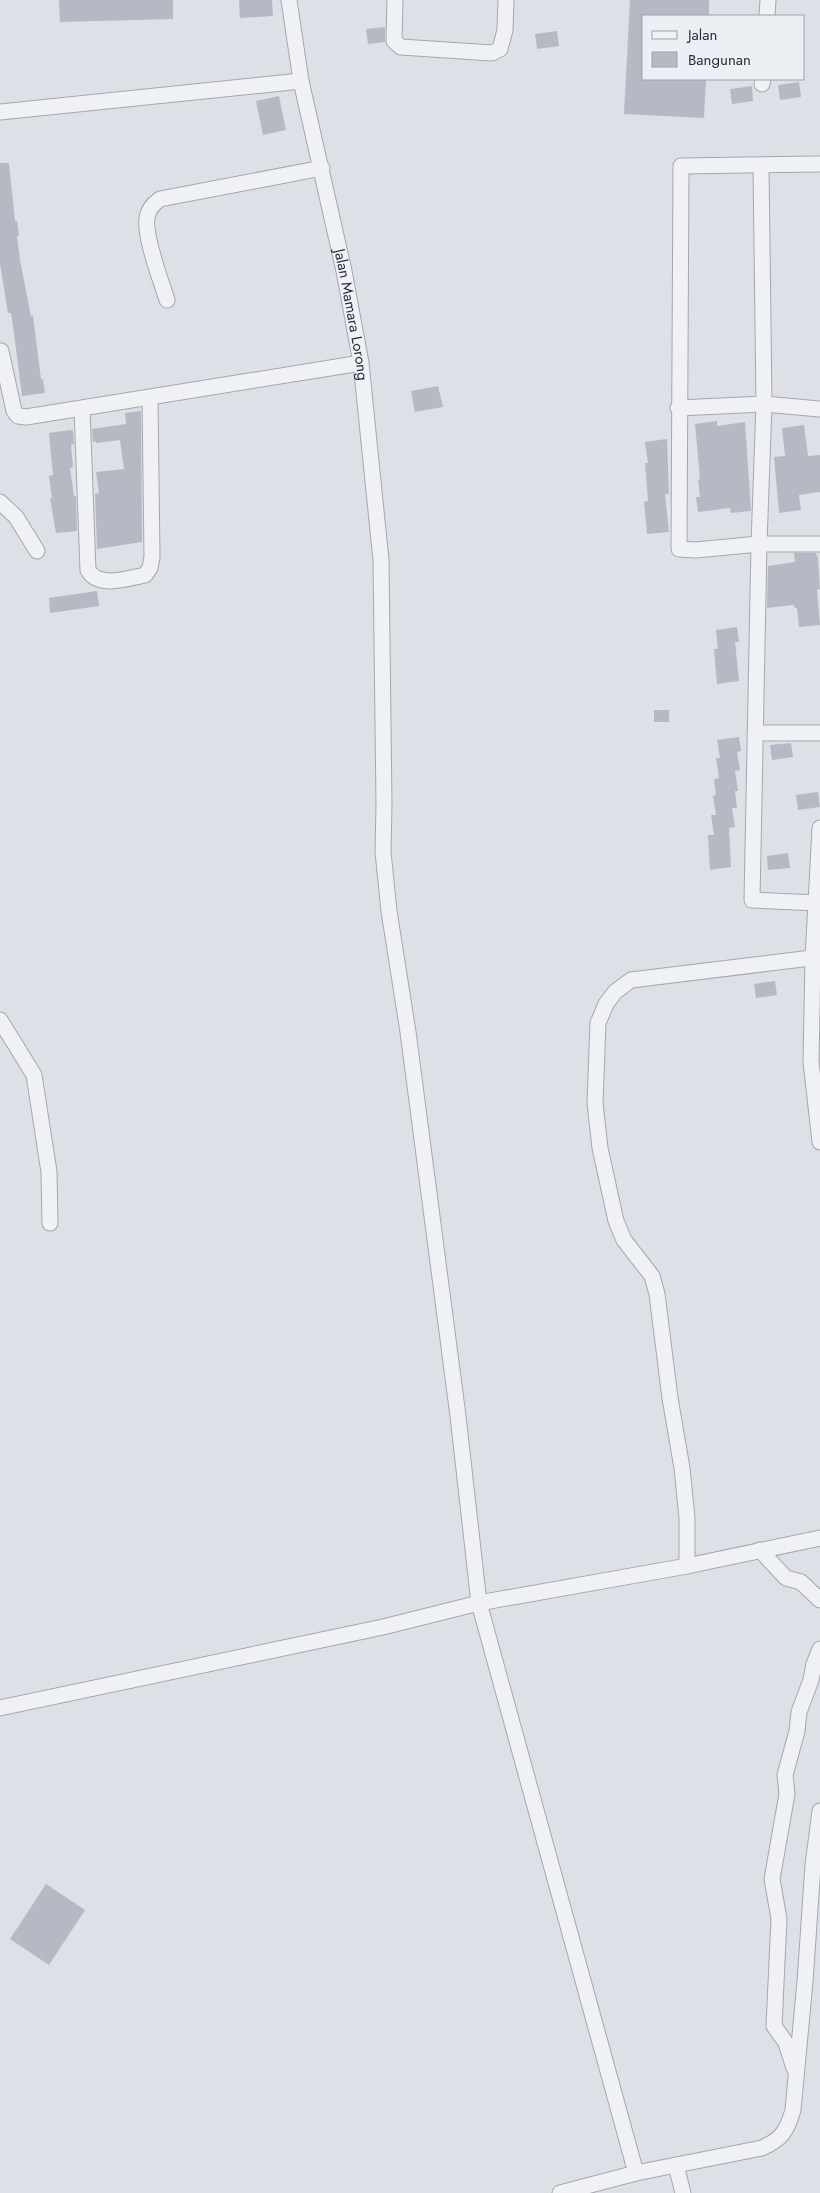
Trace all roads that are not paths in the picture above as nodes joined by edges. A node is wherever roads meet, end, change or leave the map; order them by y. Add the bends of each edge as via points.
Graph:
1 (289, 0) edge
2 (395, 0) edge
3 (506, 0) edge
4 (768, 0) edge
5 (767, 15) edge
6 (301, 81) junction
7 (0, 112) edge
8 (820, 164) edge
9 (761, 166) junction
10 (322, 168) junction
11 (167, 300) dead end
12 (0, 349) edge
13 (361, 363) junction
14 (150, 398) junction
15 (764, 404) junction
16 (678, 408) junction
17 (82, 409) junction
18 (820, 410) edge
19 (0, 502) edge
20 (759, 544) junction
21 (820, 544) edge
22 (37, 551) dead end
23 (755, 733) junction
24 (820, 733) edge
25 (820, 828) edge
26 (816, 903) junction
27 (817, 957) edge
28 (0, 1020) edge
29 (820, 1142) edge
30 (50, 1223) dead end
31 (820, 1538) edge
32 (760, 1550) junction
33 (687, 1566) junction
34 (820, 1600) edge
35 (479, 1603) junction
36 (820, 1649) edge
37 (0, 1708) edge
38 (820, 1811) edge
39 (816, 1876) edge
40 (805, 1982) junction
41 (820, 1987) edge
42 (796, 2075) junction
43 (676, 2165) junction
44 (636, 2173) junction
45 (560, 2193) edge
46 (683, 2193) edge

1 - 6 street, Jalan Mamara Lorong
2 - 3 street via 394,41 401,48 492,52 500,49 503,38
4 - 5 street
6 - 7 street
6 - 10 street, Jalan Mamara Lorong
8 - 9 street
9 - 15 street
9 - 16 street via 681,166
10 - 11 street via 156,202 146,219
10 - 13 street, Jalan Mamara Lorong
12 - 17 street via 18,416
13 - 14 street
13 - 35 street, Jalan Mamara Lorong via 380,552 383,852 458,1416
14 - 17 street
14 - 17 street via 152,557 145,576 101,580 88,570
15 - 16 street
15 - 18 street
15 - 20 street
16 - 20 street via 679,549
19 - 22 street via 16,518
20 - 21 street
20 - 23 street
23 - 24 street
23 - 26 street via 752,900
25 - 26 street
26 - 27 street
27 - 29 street via 811,1062
27 - 33 street via 631,980 606,1004 598,1023 595,1104 600,1148 616,1221 624,1240 652,1276 657,1294 682,1468
28 - 30 street via 34,1075 49,1172
31 - 32 street
32 - 33 street
32 - 34 street via 786,1578 801,1582
33 - 35 street
35 - 37 street via 383,1627
35 - 44 street, Jalan Mamara Lorong
36 - 42 street via 799,1712 785,1775 787,1794 772,1879 778,1919 774,2026 786,2043
38 - 39 street
39 - 40 street
40 - 41 street
40 - 42 street
42 - 43 street via 788,2128 776,2142 762,2148
43 - 44 street
43 - 46 street
44 - 45 street

